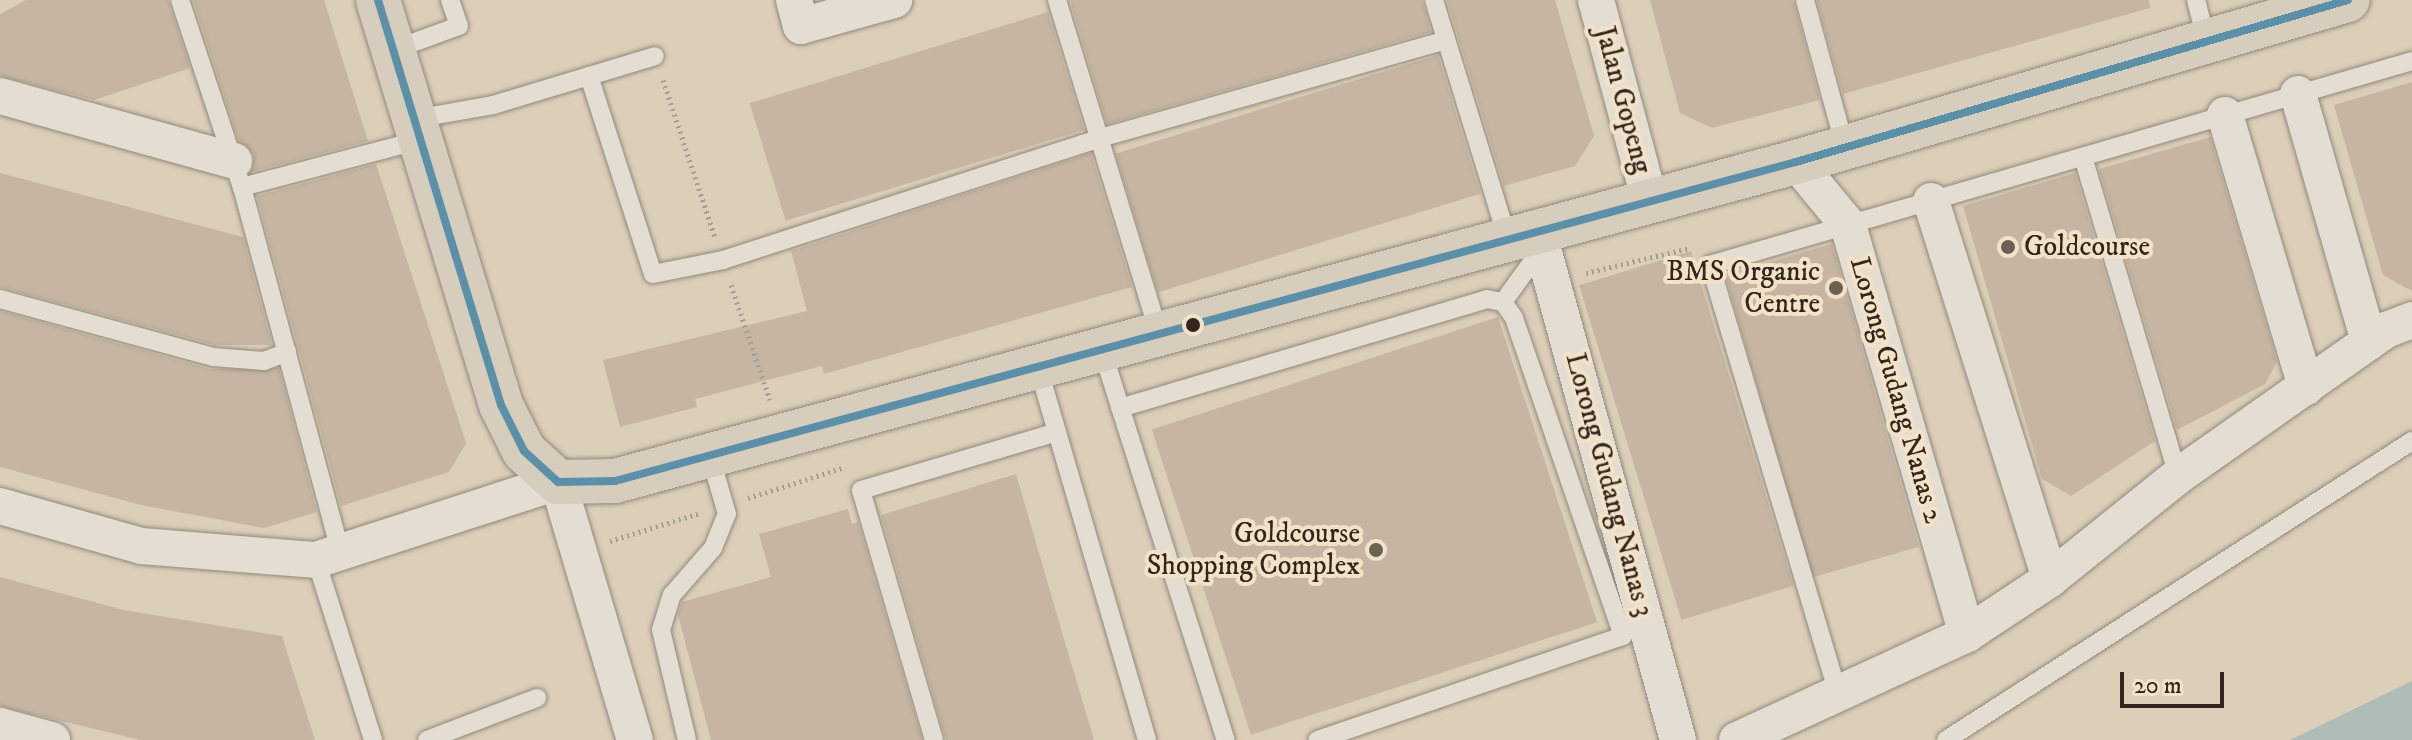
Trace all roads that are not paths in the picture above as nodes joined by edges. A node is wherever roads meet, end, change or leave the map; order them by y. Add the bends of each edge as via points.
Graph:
1 (180, 0) edge
2 (378, 0) edge
3 (450, 0) edge
4 (894, 0) edge
5 (1057, 0) edge
6 (1434, 0) edge
7 (1596, 0) edge
8 (1805, 0) edge
9 (2196, 0) edge
10 (2348, 0) edge
11 (798, 13) edge
12 (1446, 40) junction
13 (2208, 46) junction
14 (393, 50) junction
15 (655, 56) dead end
16 (2412, 61) edge
17 (589, 76) junction
18 (2298, 94) junction
19 (0, 96) edge
20 (2225, 115) junction
21 (417, 129) junction
22 (1097, 139) junction
23 (1845, 147) junction
24 (2083, 157) junction
25 (1796, 162) junction
26 (238, 174) junction
27 (1650, 201) junction
28 (1931, 201) junction
29 (1848, 225) junction
30 (1530, 239) junction
31 (0, 299) edge
32 (1503, 302) junction
33 (1461, 307) junction
34 (2412, 320) edge
35 (1517, 327) junction
36 (1159, 334) junction
37 (2369, 342) junction
38 (1102, 349) junction
39 (287, 352) junction
40 (1038, 367) junction
41 (2306, 387) junction
42 (1120, 408) junction
43 (1057, 432) junction
44 (2412, 441) edge
45 (710, 456) junction
46 (2178, 476) junction
47 (558, 482) junction
48 (0, 506) edge
49 (328, 556) junction
50 (2050, 579) junction
51 (1967, 634) junction
52 (1839, 697) junction
53 (537, 698) dead end
54 (373, 740) edge
55 (427, 740) edge
56 (635, 740) edge
57 (687, 740) edge
58 (934, 740) edge
59 (1147, 740) edge
60 (1226, 740) edge
61 (1317, 740) edge
62 (1678, 740) edge
63 (1737, 740) edge
64 (1946, 740) edge

1 - 26 lane
2 - 14 highway
3 - 14 lane via 459,26
4 - 11 street
5 - 22 lane
6 - 12 lane
7 - 27 street, Jalan Gopeng
8 - 23 lane
9 - 13 lane
10 - 13 highway
12 - 22 lane
12 - 30 lane
13 - 23 highway
14 - 21 highway
15 - 17 lane
16 - 18 lane
17 - 21 lane
17 - 22 lane via 653,274 723,260
18 - 20 lane
18 - 37 street
19 - 26 street
20 - 24 lane
20 - 41 street
21 - 26 lane
21 - 47 highway via 501,405 524,451
22 - 36 lane
23 - 25 highway
24 - 28 lane
24 - 46 lane
25 - 27 highway
25 - 29 street, Lorong Gudang Nanas 2
26 - 39 lane
27 - 30 highway
28 - 29 lane
28 - 50 street
29 - 51 street, Lorong Gudang Nanas 2
29 - 52 lane via 1710,265
30 - 32 lane
30 - 36 highway
30 - 62 street, Lorong Gudang Nanas 3
31 - 39 lane via 213,357 264,361
32 - 33 lane via 1487,299
32 - 35 lane
33 - 35 lane via 1493,312
33 - 42 lane
34 - 37 street
35 - 61 lane via 1623,636
36 - 38 highway
37 - 41 street
38 - 40 highway
38 - 42 lane
39 - 49 lane
40 - 43 lane
40 - 45 highway
41 - 46 street
42 - 60 lane
43 - 58 lane via 861,490
43 - 59 lane
44 - 64 lane
45 - 47 highway via 615,481
45 - 57 lane via 727,514 713,548 672,595 661,630
46 - 50 street
47 - 49 street
47 - 56 street
48 - 49 street via 141,546
49 - 54 lane
50 - 51 street
51 - 52 street
52 - 63 street
53 - 55 lane

